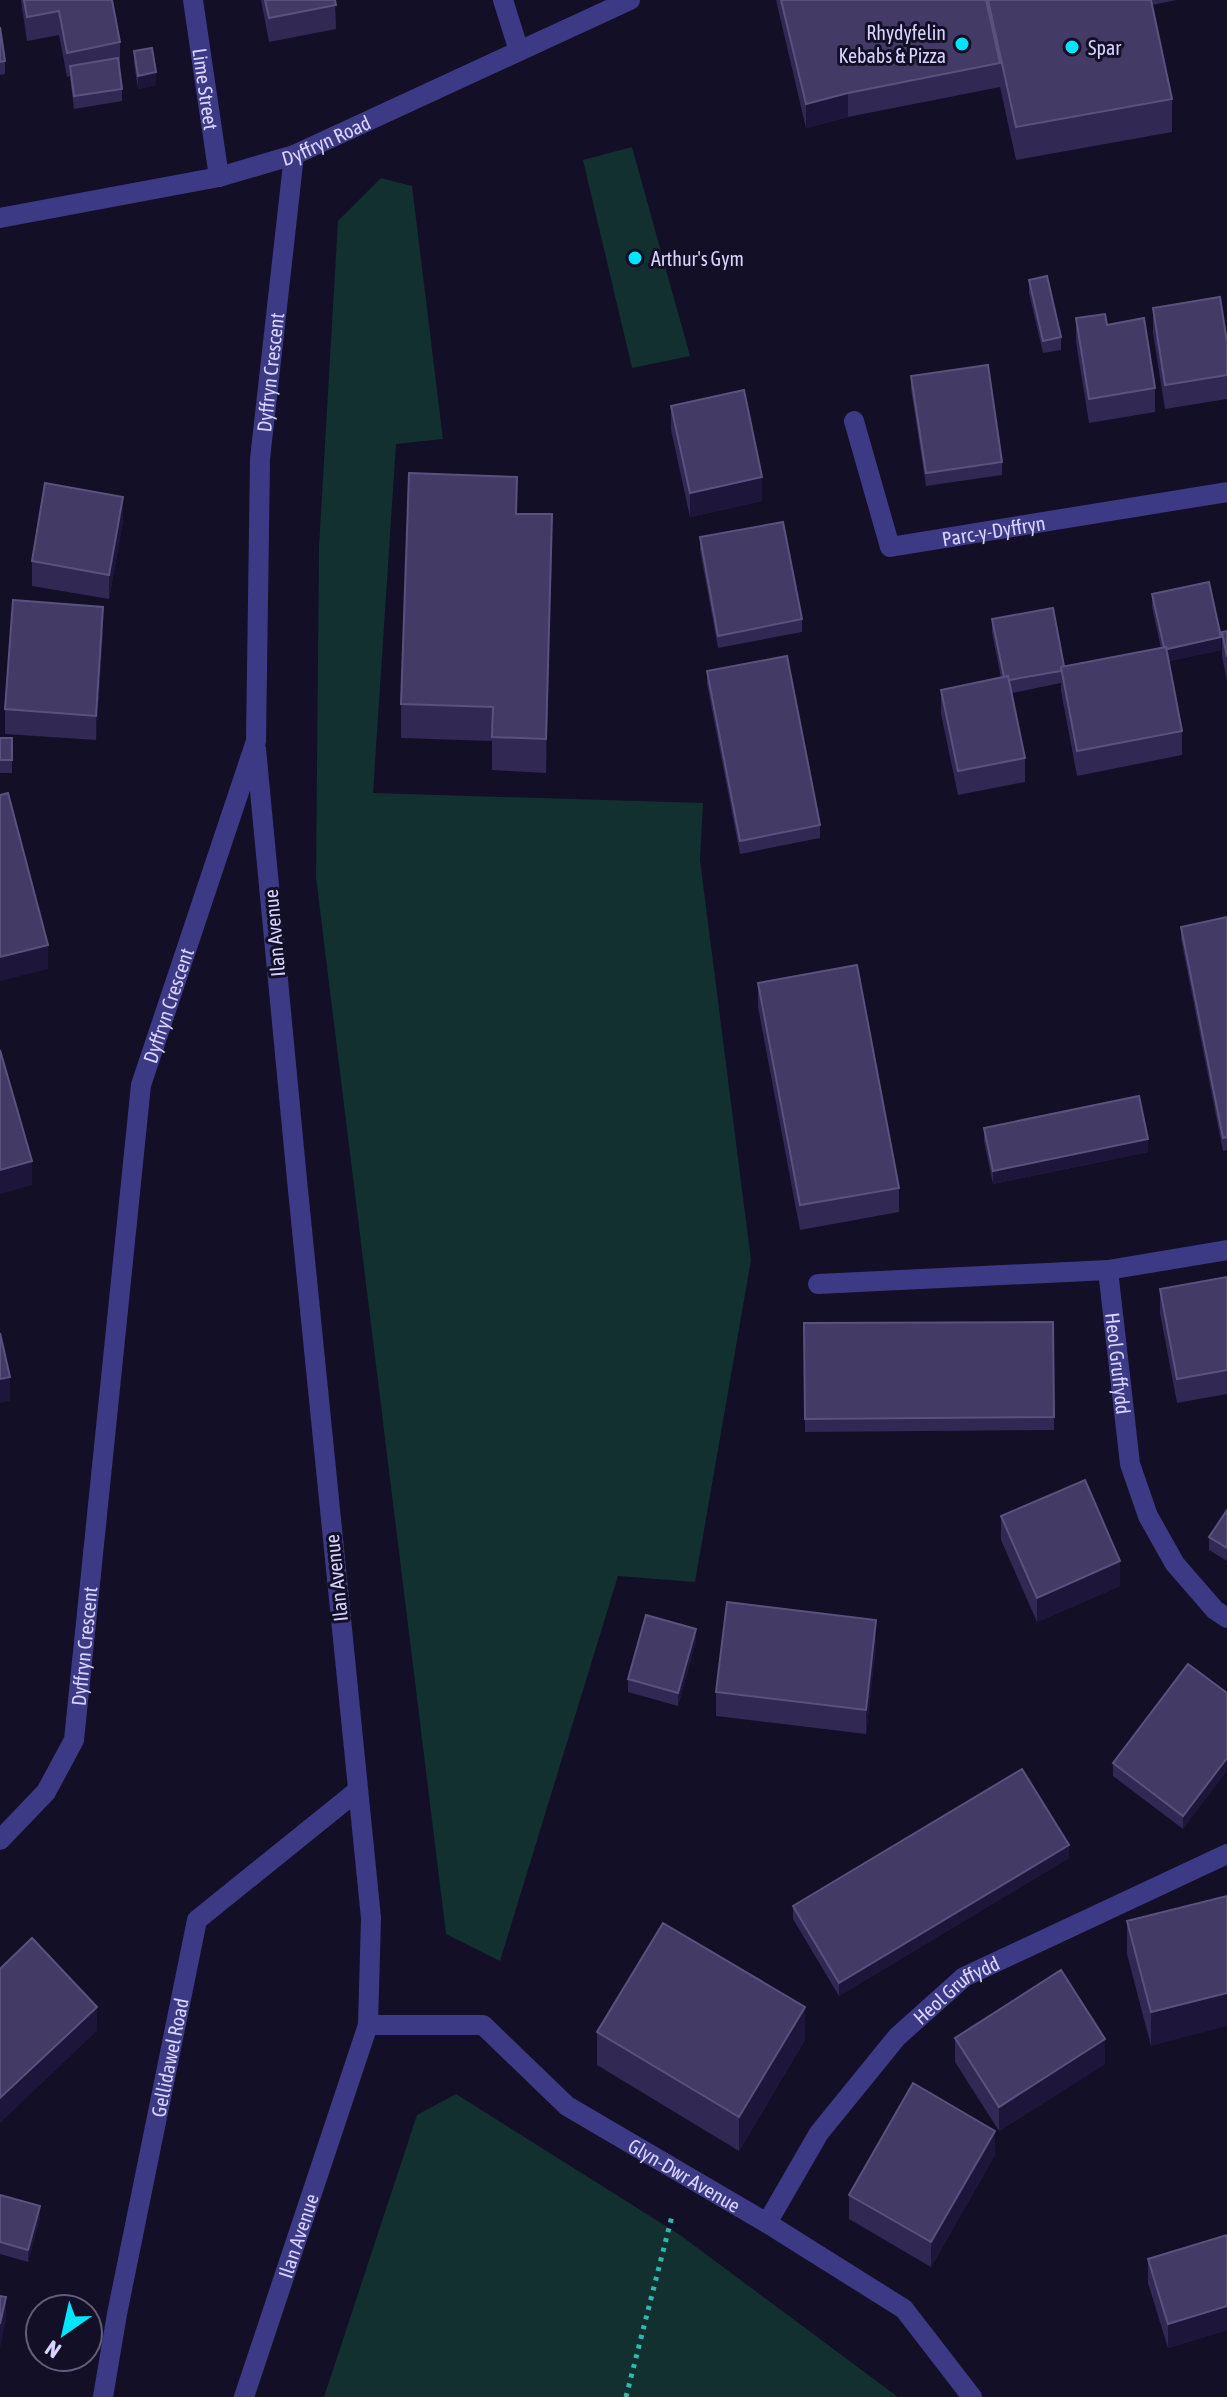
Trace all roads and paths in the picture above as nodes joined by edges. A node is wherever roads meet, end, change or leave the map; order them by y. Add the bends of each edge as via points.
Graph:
1 (193, 0) edge
2 (503, 0) edge
3 (630, 0) edge
4 (519, 51) junction
5 (294, 155) junction
6 (219, 177) junction
7 (0, 218) edge
8 (854, 421) dead end
9 (1227, 492) edge
10 (256, 741) junction
11 (1227, 1250) edge
12 (1108, 1270) junction
13 (818, 1284) dead end
14 (1227, 1618) edge
15 (357, 1791) junction
16 (0, 1840) edge
17 (1227, 1854) edge
18 (368, 2025) junction
19 (683, 2174) junction
20 (767, 2223) junction
21 (103, 2397) edge
22 (244, 2397) edge
23 (626, 2397) edge
24 (972, 2397) edge

1 - 6 street, Lime Street
2 - 4 street
3 - 4 street, Dyffryn Road
4 - 5 street, Dyffryn Road
5 - 6 street, Dyffryn Road
5 - 10 street, Dyffryn Crescent via 260,459
6 - 7 street, Dyffryn Road
8 - 9 street, Parc-y-Dyffryn via 890,547
10 - 15 street, Ilan Avenue
10 - 16 street, Dyffryn Crescent via 141,1085 74,1740 46,1792
11 - 12 street
12 - 13 street
12 - 14 street, Heol Gruffydd via 1130,1464 1148,1516 1175,1564
15 - 18 street, Ilan Avenue via 371,1918
15 - 21 street, Gellidawel Road via 197,1920
17 - 20 street, Heol Gruffydd via 964,1977 897,2037 819,2133
18 - 19 street, Glyn-Dwr Avenue via 483,2025 567,2106
18 - 22 street, Ilan Avenue
19 - 20 street, Glyn-Dwr Avenue
19 - 23 path
20 - 24 street, Glyn-Dwr Avenue via 904,2309

